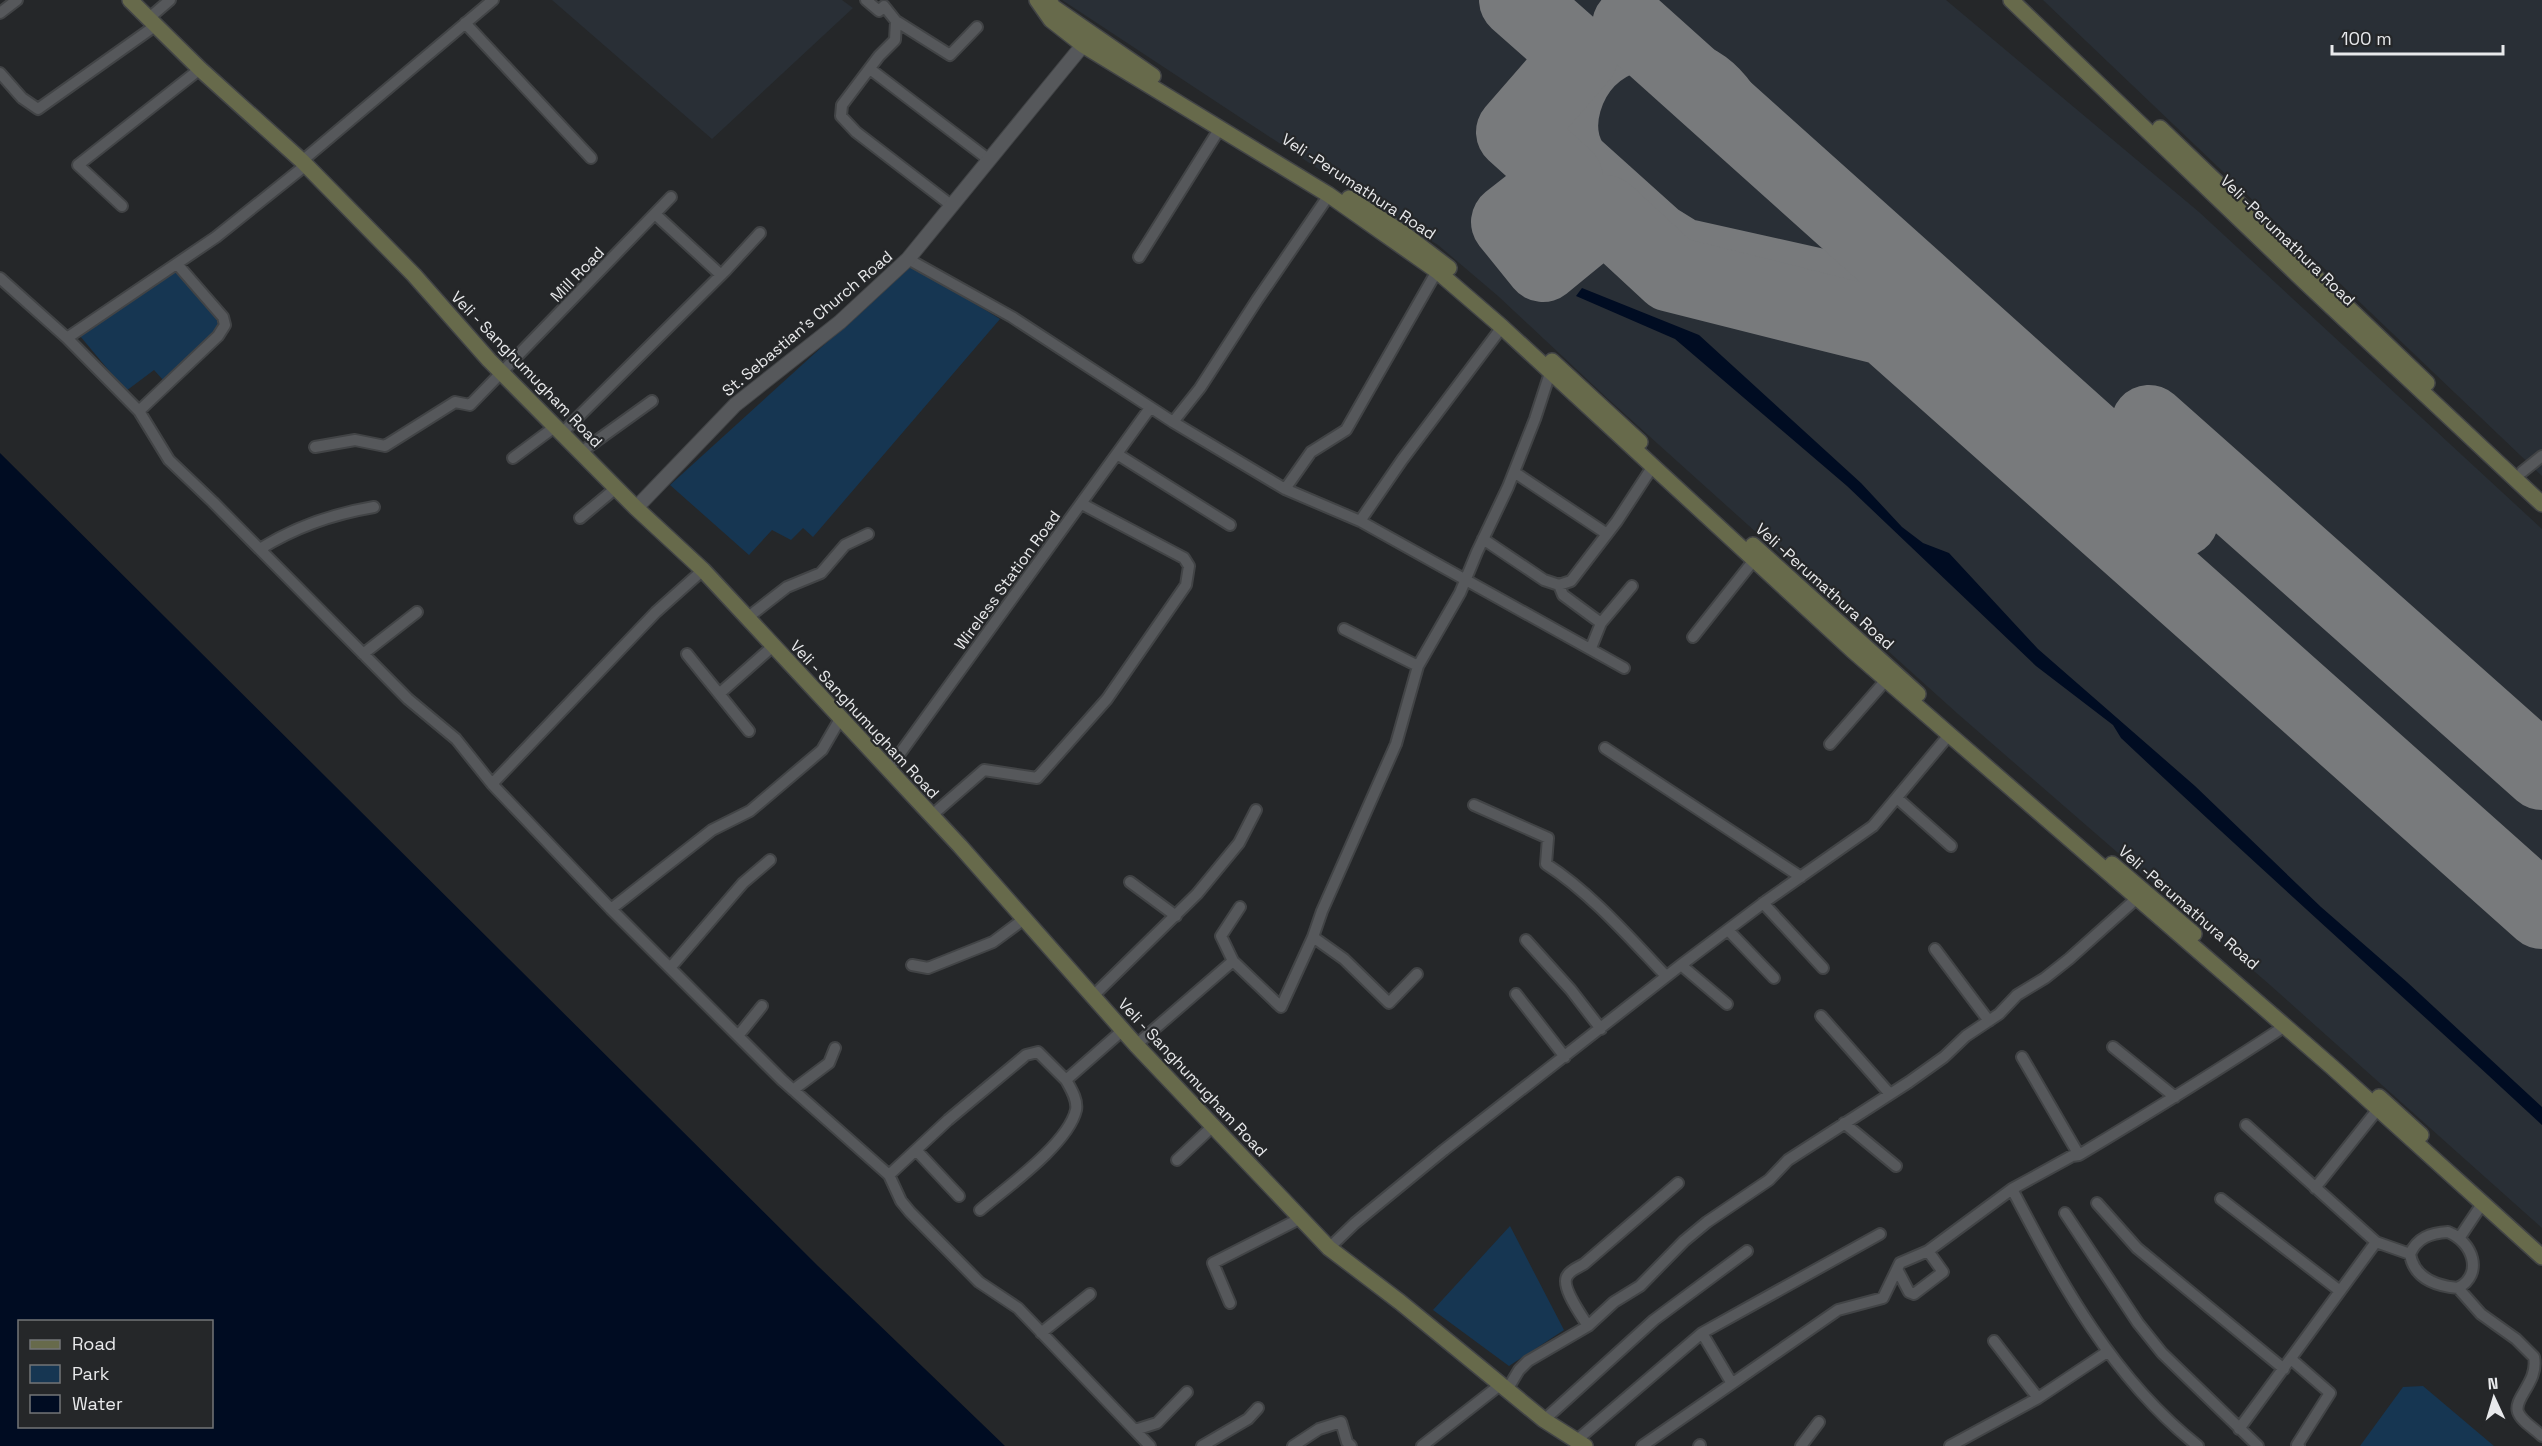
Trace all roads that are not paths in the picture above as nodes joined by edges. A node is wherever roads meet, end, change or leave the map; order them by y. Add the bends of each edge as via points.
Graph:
1 (17, 0) edge
2 (130, 0) edge
3 (170, 0) edge
4 (493, 0) edge
5 (866, 0) edge
6 (888, 0) edge
7 (1037, 0) edge
8 (1049, 0) edge
9 (2011, 0) edge
10 (2025, 0) edge
11 (879, 11) junction
12 (0, 13) edge
13 (896, 21) junction
14 (152, 23) junction
15 (465, 23) junction
16 (977, 27) dead end
17 (1083, 45) junction
18 (200, 69) junction
19 (870, 69) junction
20 (0, 73) edge
21 (1220, 128) junction
22 (591, 158) dead end
23 (988, 159) junction
24 (304, 163) junction
25 (1329, 195) junction
26 (671, 197) dead end
27 (951, 205) junction
28 (122, 206) dead end
29 (655, 214) junction
30 (760, 233) dead end
31 (1139, 257) dead end
32 (908, 259) junction
33 (177, 264) junction
34 (1437, 271) junction
35 (721, 275) junction
36 (0, 278) edge
37 (1502, 327) junction
38 (67, 338) junction
39 (504, 372) junction
40 (1550, 372) junction
41 (652, 400) dead end
42 (1150, 408) junction
43 (139, 411) junction
44 (1173, 422) junction
45 (559, 429) junction
46 (315, 447) dead end
47 (581, 452) junction
48 (1117, 454) junction
49 (2542, 456) edge
50 (513, 458) dead end
51 (1653, 466) junction
52 (1514, 472) junction
53 (2522, 472) junction
54 (616, 488) junction
55 (1285, 489) junction
56 (2542, 490) edge
57 (1082, 504) junction
58 (2542, 504) edge
59 (374, 507) dead end
60 (636, 508) junction
61 (580, 518) dead end
62 (1360, 521) junction
63 (1230, 525) dead end
64 (868, 534) dead end
65 (1607, 534) junction
66 (1483, 539) junction
67 (260, 549) junction
68 (1754, 560) junction
69 (703, 570) junction
70 (1466, 579) junction
71 (1559, 585) junction
72 (1632, 586) dead end
73 (417, 612) dead end
74 (747, 618) junction
75 (1602, 623) junction
76 (1344, 628) dead end
77 (1693, 637) dead end
78 (772, 647) junction
79 (1591, 648) junction
80 (363, 654) junction
81 (687, 654) dead end
82 (1418, 666) junction
83 (1624, 668) dead end
84 (1886, 680) junction
85 (719, 694) junction
86 (840, 719) junction
87 (749, 731) dead end
88 (1949, 735) junction
89 (1830, 744) dead end
90 (1605, 748) dead end
91 (888, 770) junction
92 (492, 784) junction
93 (1897, 798) junction
94 (1474, 805) dead end
95 (1256, 810) dead end
96 (930, 816) junction
97 (1951, 846) dead end
98 (770, 860) dead end
99 (1801, 877) junction
100 (1130, 882) dead end
101 (2136, 899) junction
102 (1763, 903) junction
103 (1240, 907) dead end
104 (611, 909) junction
105 (1176, 916) junction
106 (1024, 919) junction
107 (1728, 930) junction
108 (1313, 937) junction
109 (1526, 940) dead end
110 (1935, 949) dead end
111 (1233, 961) junction
112 (912, 965) dead end
113 (1681, 965) junction
114 (670, 968) junction
115 (1823, 968) dead end
116 (1417, 974) dead end
117 (1666, 976) junction
118 (1774, 978) dead end
119 (1516, 994) dead end
120 (1092, 997) junction
121 (1727, 1004) dead end
122 (762, 1006) dead end
123 (1821, 1016) dead end
124 (1989, 1021) junction
125 (2285, 1026) junction
126 (1601, 1029) junction
127 (1123, 1030) junction
128 (738, 1036) junction
129 (1136, 1045) junction
130 (2113, 1047) dead end
131 (835, 1048) dead end
132 (1565, 1057) junction
133 (2022, 1057) dead end
134 (1066, 1080) junction
135 (793, 1090) junction
136 (1890, 1094) junction
137 (2175, 1097) junction
138 (2378, 1109) junction
139 (1844, 1123) junction
140 (2246, 1125) dead end
141 (1213, 1126) junction
142 (916, 1150) junction
143 (2079, 1155) junction
144 (1177, 1160) dead end
145 (1896, 1166) dead end
146 (889, 1175) junction
147 (1678, 1183) dead end
148 (2315, 1188) junction
149 (2012, 1189) junction
150 (959, 1196) dead end
151 (2221, 1199) dead end
152 (2097, 1203) dead end
153 (2481, 1204) junction
154 (980, 1210) dead end
155 (2065, 1213) dead end
156 (1301, 1218) junction
157 (1880, 1234) dead end
158 (2460, 1237) junction
159 (2376, 1242) junction
160 (2542, 1245) edge
161 (1329, 1248) junction
162 (1747, 1251) dead end
163 (1928, 1251) junction
164 (2410, 1254) junction
165 (2542, 1257) edge
166 (1897, 1269) junction
167 (2458, 1288) junction
168 (2340, 1292) junction
169 (1090, 1293) dead end
170 (1230, 1303) dead end
171 (1588, 1326) junction
172 (1041, 1333) junction
173 (1702, 1333) junction
174 (1994, 1341) dead end
175 (2107, 1352) junction
176 (2291, 1359) junction
177 (2538, 1361) edge
178 (2284, 1369) junction
179 (1731, 1382) junction
180 (1504, 1387) junction
181 (1187, 1392) dead end
182 (2038, 1398) junction
183 (1258, 1408) dead end
184 (1544, 1420) junction
185 (1819, 1422) dead end
186 (2239, 1429) junction
187 (1135, 1431) junction
188 (2181, 1431) junction
189 (2542, 1436) edge
190 (1581, 1443) edge
191 (1150, 1446) edge
192 (1202, 1446) edge
193 (1293, 1446) edge
194 (1351, 1446) edge
195 (1422, 1446) edge
196 (1642, 1446) edge
197 (1801, 1446) edge
198 (1950, 1446) edge
199 (2181, 1446) edge
200 (2198, 1446) edge
201 (2258, 1446) edge
202 (2299, 1446) edge

1 - 12 street
2 - 14 main road, Veli - Sanghumugham Road
3 - 14 street
4 - 15 street
5 - 11 street
6 - 11 street
7 - 17 main road via 1051,20
8 - 160 main road, Veli -Perumathura Road via 1071,20 1181,95 1366,208 1439,260 1964,736 2400,1115
9 - 58 main road, Veli -Perumathura Road
10 - 53 main road
11 - 13 street via 884,6
13 - 16 street via 950,55
13 - 19 street via 895,40
14 - 18 main road, Veli - Sanghumugham Road
14 - 20 street via 38,109 22,98
15 - 22 street
15 - 24 street
17 - 21 main road
17 - 23 street, St. Sebastian's Church Road
18 - 24 main road, Veli - Sanghumugham Road
18 - 28 street via 78,165
19 - 23 street
19 - 27 street via 842,105 841,116 856,132
21 - 25 main road
21 - 31 street
23 - 27 street, St. Sebastian's Church Road
24 - 33 street via 216,237
24 - 39 main road, Veli - Sanghumugham Road
25 - 34 main road
25 - 44 street
26 - 29 street, Mill Road
27 - 32 street, St. Sebastian's Church Road
29 - 35 street
29 - 39 street, Mill Road
30 - 35 street
32 - 42 street via 1012,317
32 - 60 street, St. Sebastian's Church Road via 840,322 735,405
33 - 38 street
33 - 43 street via 223,317 225,325
34 - 37 main road
34 - 55 street via 1346,430 1311,452
35 - 45 street
36 - 38 street
37 - 40 main road
37 - 62 street
38 - 43 street
39 - 45 main road, Veli - Sanghumugham Road
39 - 46 street, Mill Road via 470,405 455,402 385,446 355,440
40 - 51 main road
40 - 52 street
41 - 47 street
42 - 44 street
42 - 48 street, Wireless Station Road
43 - 67 street via 169,460
44 - 55 street
45 - 47 main road, Veli - Sanghumugham Road
45 - 50 street
47 - 54 main road, Veli - Sanghumugham Road
48 - 57 street, Wireless Station Road
48 - 63 street
49 - 53 street
51 - 65 street
51 - 68 main road
52 - 65 street
52 - 66 street
53 - 56 main road
54 - 60 main road, Veli - Sanghumugham Road
54 - 61 street
55 - 62 street
57 - 91 street, Wireless Station Road
57 - 96 street via 1184,558 1189,566 1186,585 1107,699 1037,778 984,770
59 - 67 street via 309,523
60 - 69 main road, Veli - Sanghumugham Road
62 - 70 street
64 - 74 street via 845,545 821,573 787,587
65 - 71 street via 1570,581
66 - 70 street
66 - 71 street via 1544,580
67 - 80 street
68 - 77 street
68 - 84 main road
69 - 74 main road, Veli - Sanghumugham Road
69 - 92 street via 656,612
70 - 79 street
70 - 82 street
71 - 75 street via 1563,595
72 - 75 street
73 - 80 street
74 - 78 main road, Veli - Sanghumugham Road
75 - 79 street
76 - 82 street
78 - 85 street
78 - 86 main road, Veli - Sanghumugham Road
79 - 83 street
80 - 92 street via 456,739
81 - 85 street
82 - 108 street via 1396,744
84 - 88 main road
84 - 89 street
85 - 87 street
86 - 91 main road, Veli - Sanghumugham Road
86 - 104 street via 822,750 750,811 712,830
88 - 93 street
88 - 101 main road
90 - 99 street
91 - 96 main road, Veli - Sanghumugham Road
92 - 104 street
93 - 97 street
93 - 99 street via 1873,826
94 - 117 street via 1548,838 1546,864 1620,928
95 - 105 street via 1239,843
96 - 106 main road, Veli - Sanghumugham Road
98 - 114 street via 744,883
99 - 102 street
100 - 105 street
101 - 124 street via 2069,959 2017,995
101 - 125 main road
102 - 107 street
102 - 115 street
103 - 111 street via 1221,936
104 - 114 street
105 - 120 street
106 - 112 street via 993,942 928,968
106 - 120 main road, Veli - Sanghumugham Road
107 - 113 street
107 - 118 street
108 - 111 street via 1281,1006
108 - 116 street via 1344,959 1389,1003
109 - 126 street
110 - 124 street
111 - 129 street
113 - 117 street
113 - 121 street
114 - 128 street
117 - 126 street
119 - 132 street
120 - 127 main road, Veli - Sanghumugham Road
122 - 128 street
123 - 136 street
124 - 136 street
125 - 137 street
125 - 138 main road
126 - 132 street
127 - 129 main road, Veli - Sanghumugham Road
127 - 134 street
128 - 135 street
129 - 141 main road, Veli - Sanghumugham Road
130 - 137 street
131 - 135 street via 829,1063
132 - 161 street via 1444,1150
133 - 143 street
134 - 142 street via 1038,1052 1026,1055
134 - 154 street via 1076,1102 1070,1127 1056,1144
135 - 146 street
136 - 139 street
137 - 143 street
138 - 148 street
138 - 153 main road
139 - 145 street
139 - 171 street via 1707,1222 1640,1286 1614,1302
140 - 148 street
141 - 144 street
141 - 156 main road, Veli - Sanghumugham Road
142 - 146 street
142 - 150 street
143 - 149 street
146 - 172 street via 910,1212 979,1282 1018,1308
147 - 171 street via 1568,1274 1567,1291
148 - 159 street
149 - 163 street
149 - 175 street
151 - 168 street
152 - 178 street via 2137,1248
153 - 158 street
153 - 165 main road
155 - 186 street via 2162,1353
156 - 161 main road, Veli - Sanghumugham Road
156 - 170 street via 1213,1263
157 - 173 street
158 - 164 street via 2448,1232 2424,1237
158 - 167 street via 2467,1244 2473,1266 2470,1277
159 - 164 street
159 - 168 street
161 - 180 main road, Veli - Sanghumugham Road
162 - 184 street via 1654,1320
163 - 166 street via 1900,1263
163 - 166 street via 1943,1272 1914,1294 1909,1292
164 - 167 street via 2416,1272 2443,1287
166 - 179 street via 1883,1298 1838,1310
167 - 177 street via 2481,1314
168 - 176 street
169 - 172 street
171 - 180 street via 1528,1360
172 - 187 street
173 - 179 street
173 - 190 street
174 - 182 street
175 - 182 street
175 - 188 street
176 - 178 street
176 - 202 street via 2330,1393
177 - 189 street via 2517,1410
178 - 186 street
179 - 196 street
180 - 184 main road, Veli - Sanghumugham Road
180 - 195 street
181 - 187 street via 1157,1423
182 - 198 street
183 - 192 street via 1248,1419
184 - 190 main road, Veli - Sanghumugham Road
185 - 197 street
186 - 201 street
187 - 191 street
188 - 199 street
188 - 200 street
193 - 194 street via 1319,1429 1341,1422

